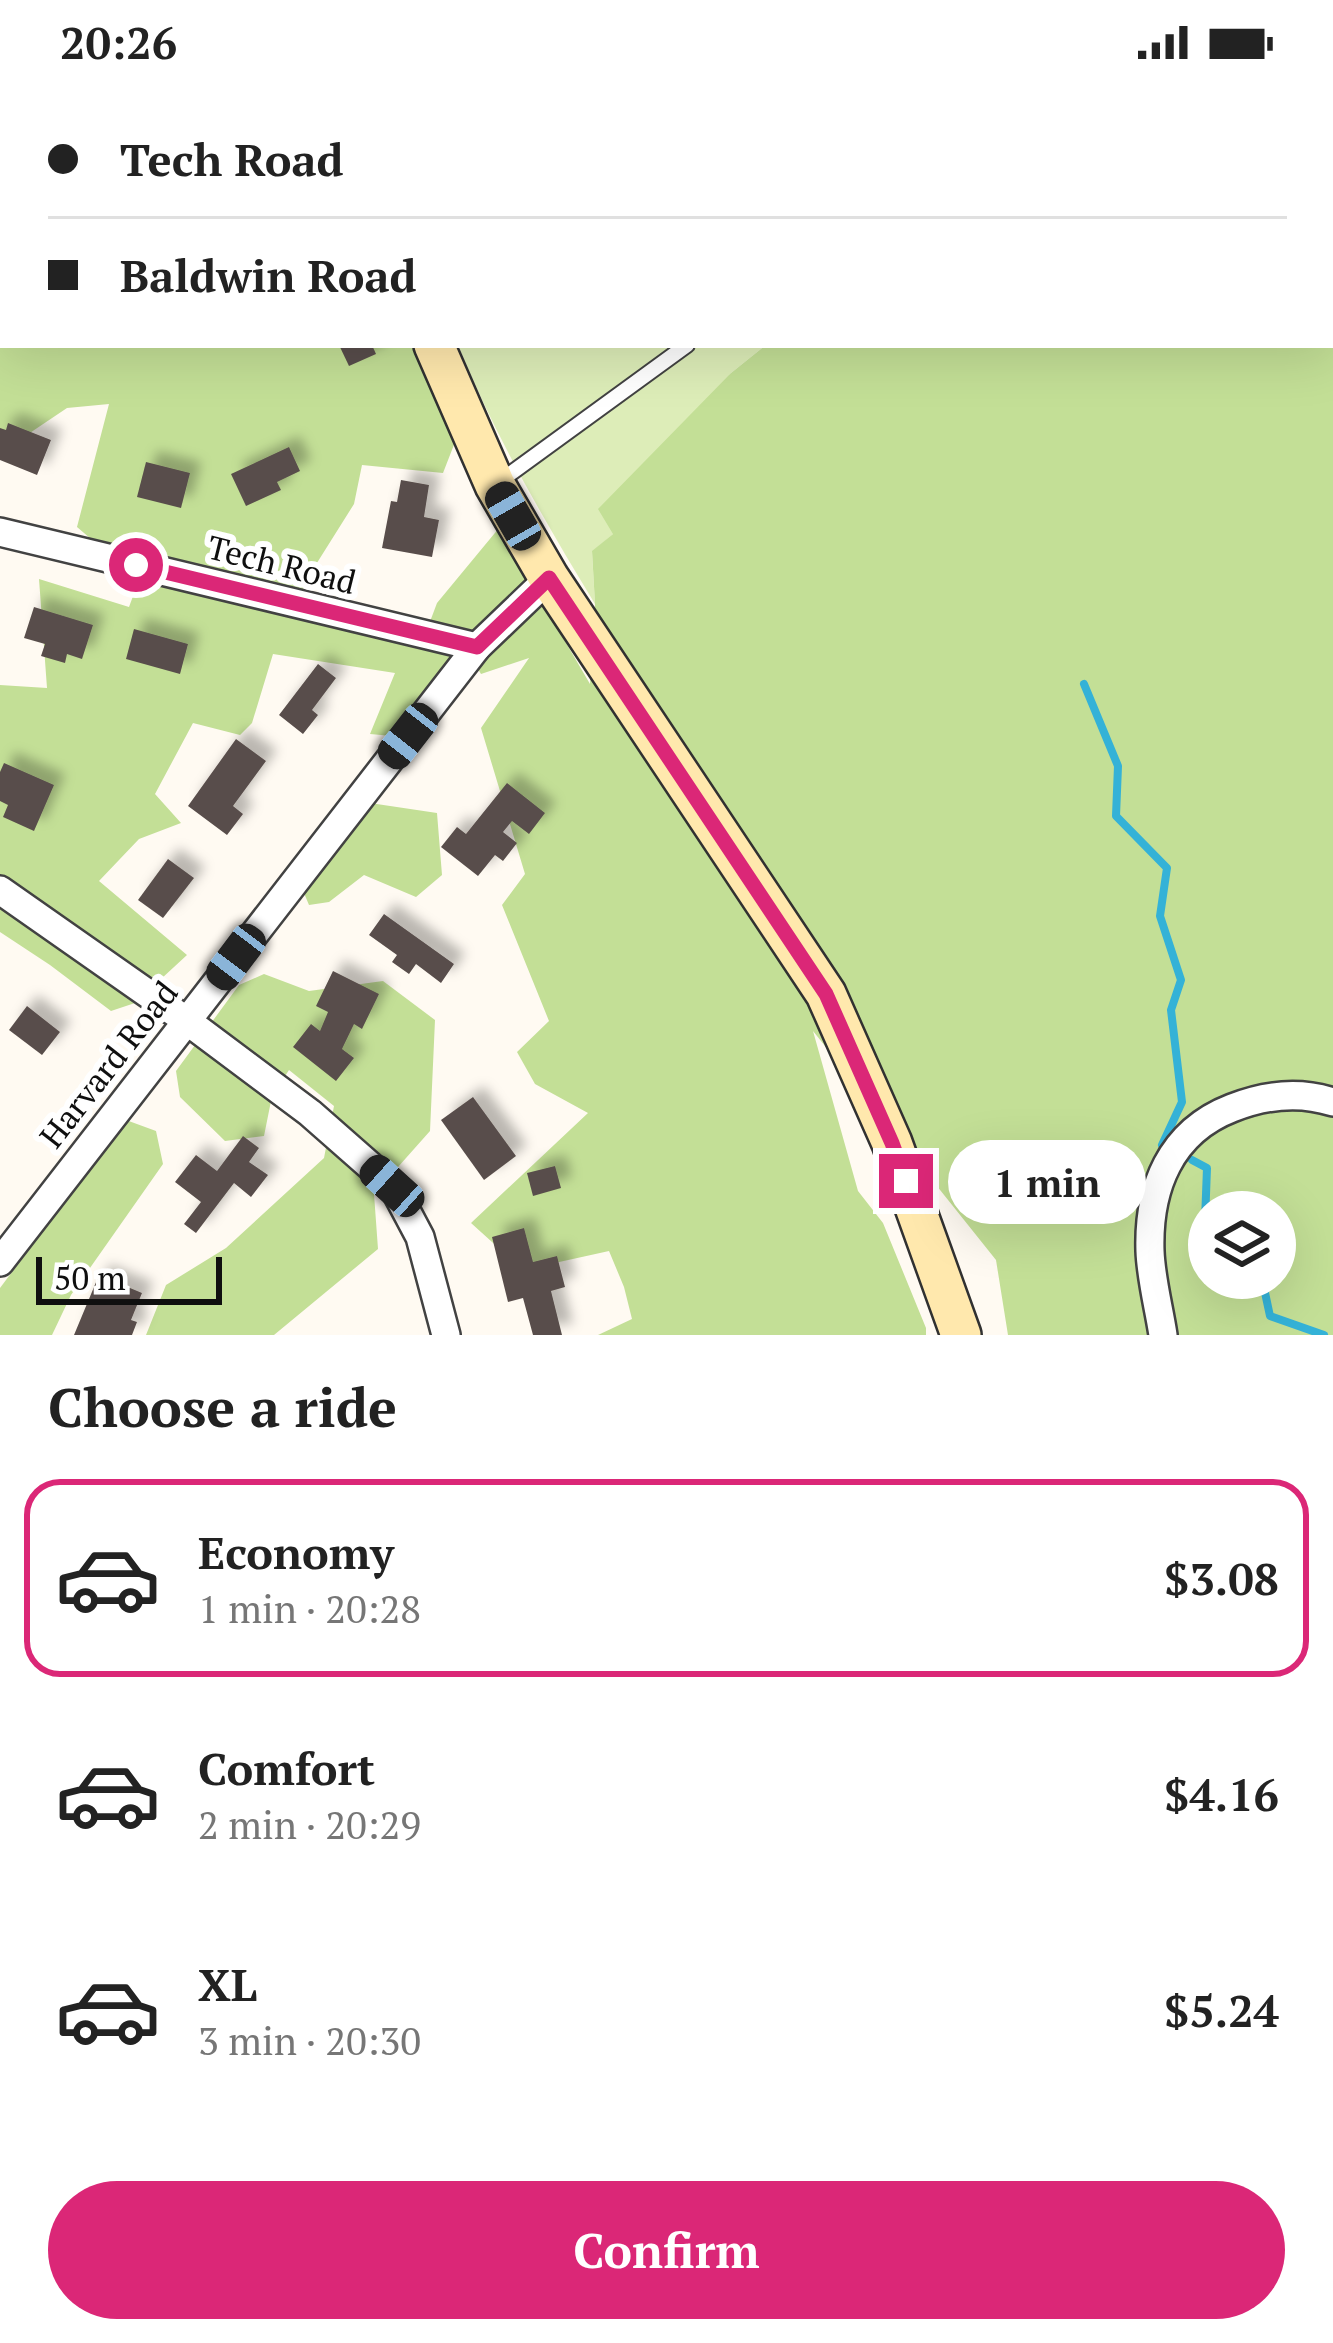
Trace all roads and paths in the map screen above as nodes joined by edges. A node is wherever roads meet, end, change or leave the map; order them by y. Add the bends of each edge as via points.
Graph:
1 (435, 348) edge
2 (683, 348) edge
3 (495, 485) junction
4 (0, 532) edge
5 (549, 578) junction
6 (477, 647) junction
7 (0, 890) edge
8 (188, 1022) junction
9 (1333, 1102) edge
10 (0, 1262) edge
11 (960, 1334) edge
12 (446, 1335) edge
13 (1163, 1335) edge

1 - 3 street
2 - 3 lane
3 - 5 street
4 - 6 street, Tech Road
5 - 6 street, Harvard Road
5 - 11 street via 826,994 892,1143
6 - 8 street, Harvard Road
7 - 8 street
8 - 10 street, Harvard Road
8 - 12 street via 392,1186 421,1238
9 - 13 street via 1294,1094 1255,1099 1214,1114 1182,1141 1163,1169 1153,1209 1150,1253

